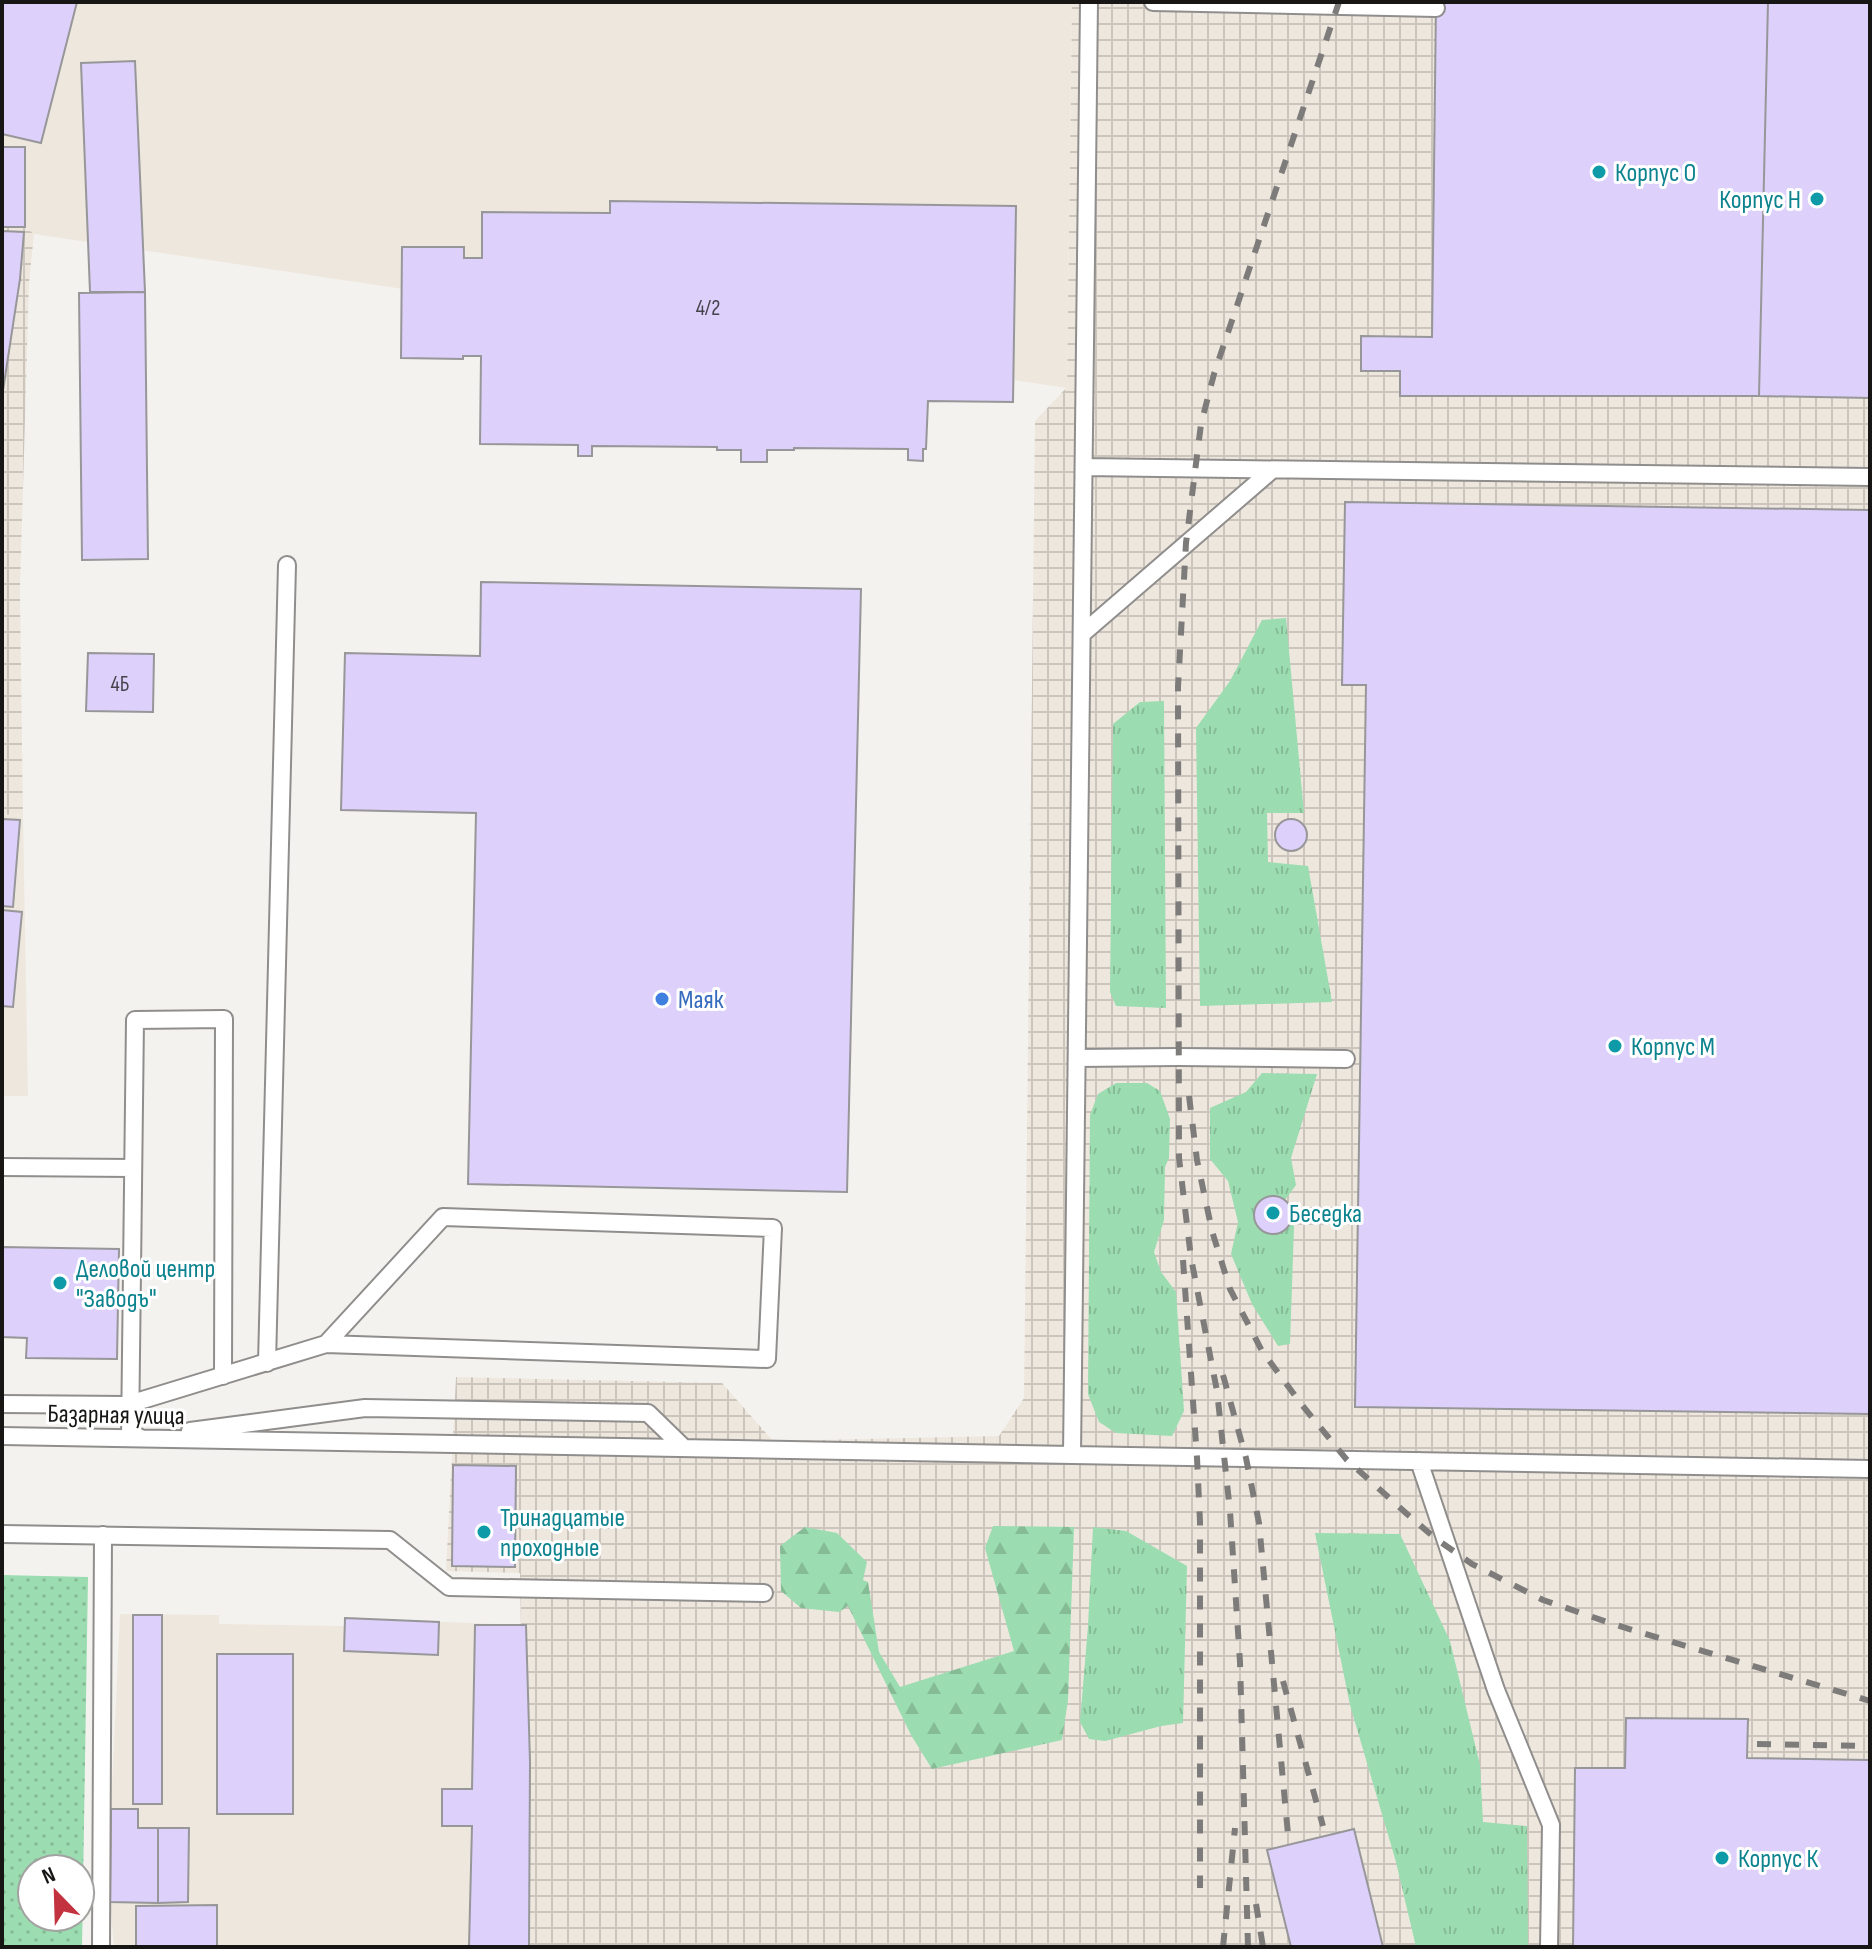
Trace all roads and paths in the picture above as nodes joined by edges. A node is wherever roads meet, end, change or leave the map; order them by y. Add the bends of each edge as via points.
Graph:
1 (1089, 2) edge
2 (1153, 2) edge
3 (1436, 8) dead end
4 (1084, 467) junction
5 (1272, 470) junction
6 (1870, 477) edge
7 (287, 565) dead end
8 (1082, 634) junction
9 (1077, 1058) junction
10 (1346, 1059) dead end
11 (2, 1167) edge
12 (133, 1168) junction
13 (326, 1344) junction
14 (267, 1363) junction
15 (223, 1376) junction
16 (2, 1404) edge
17 (130, 1404) junction
18 (2, 1436) edge
19 (130, 1438) junction
20 (684, 1448) junction
21 (1072, 1455) junction
22 (1419, 1461) junction
23 (1870, 1469) edge
24 (2, 1534) edge
25 (103, 1535) junction
26 (764, 1593) dead end
27 (101, 1947) edge
28 (1549, 1947) edge

1 - 4 lane
2 - 3 lane
4 - 5 lane
4 - 8 lane
5 - 6 lane
5 - 8 lane
7 - 14 lane
8 - 9 lane
9 - 10 lane
9 - 21 lane
11 - 12 lane
12 - 15 lane via 135,1020 224,1019
12 - 17 lane
13 - 13 lane via 443,1217 773,1228 767,1359
13 - 14 lane
14 - 15 lane
15 - 17 lane
16 - 17 lane
17 - 19 lane
18 - 19 lane, Базарная улица
19 - 20 lane, Базарная улица
19 - 20 lane via 365,1408 454,1409 648,1413
20 - 21 lane, Базарная улица
21 - 22 lane, Базарная улица
22 - 23 lane, Базарная улица
22 - 28 lane via 1496,1690 1551,1825
24 - 25 lane
25 - 26 lane via 390,1540 449,1587
25 - 27 lane

